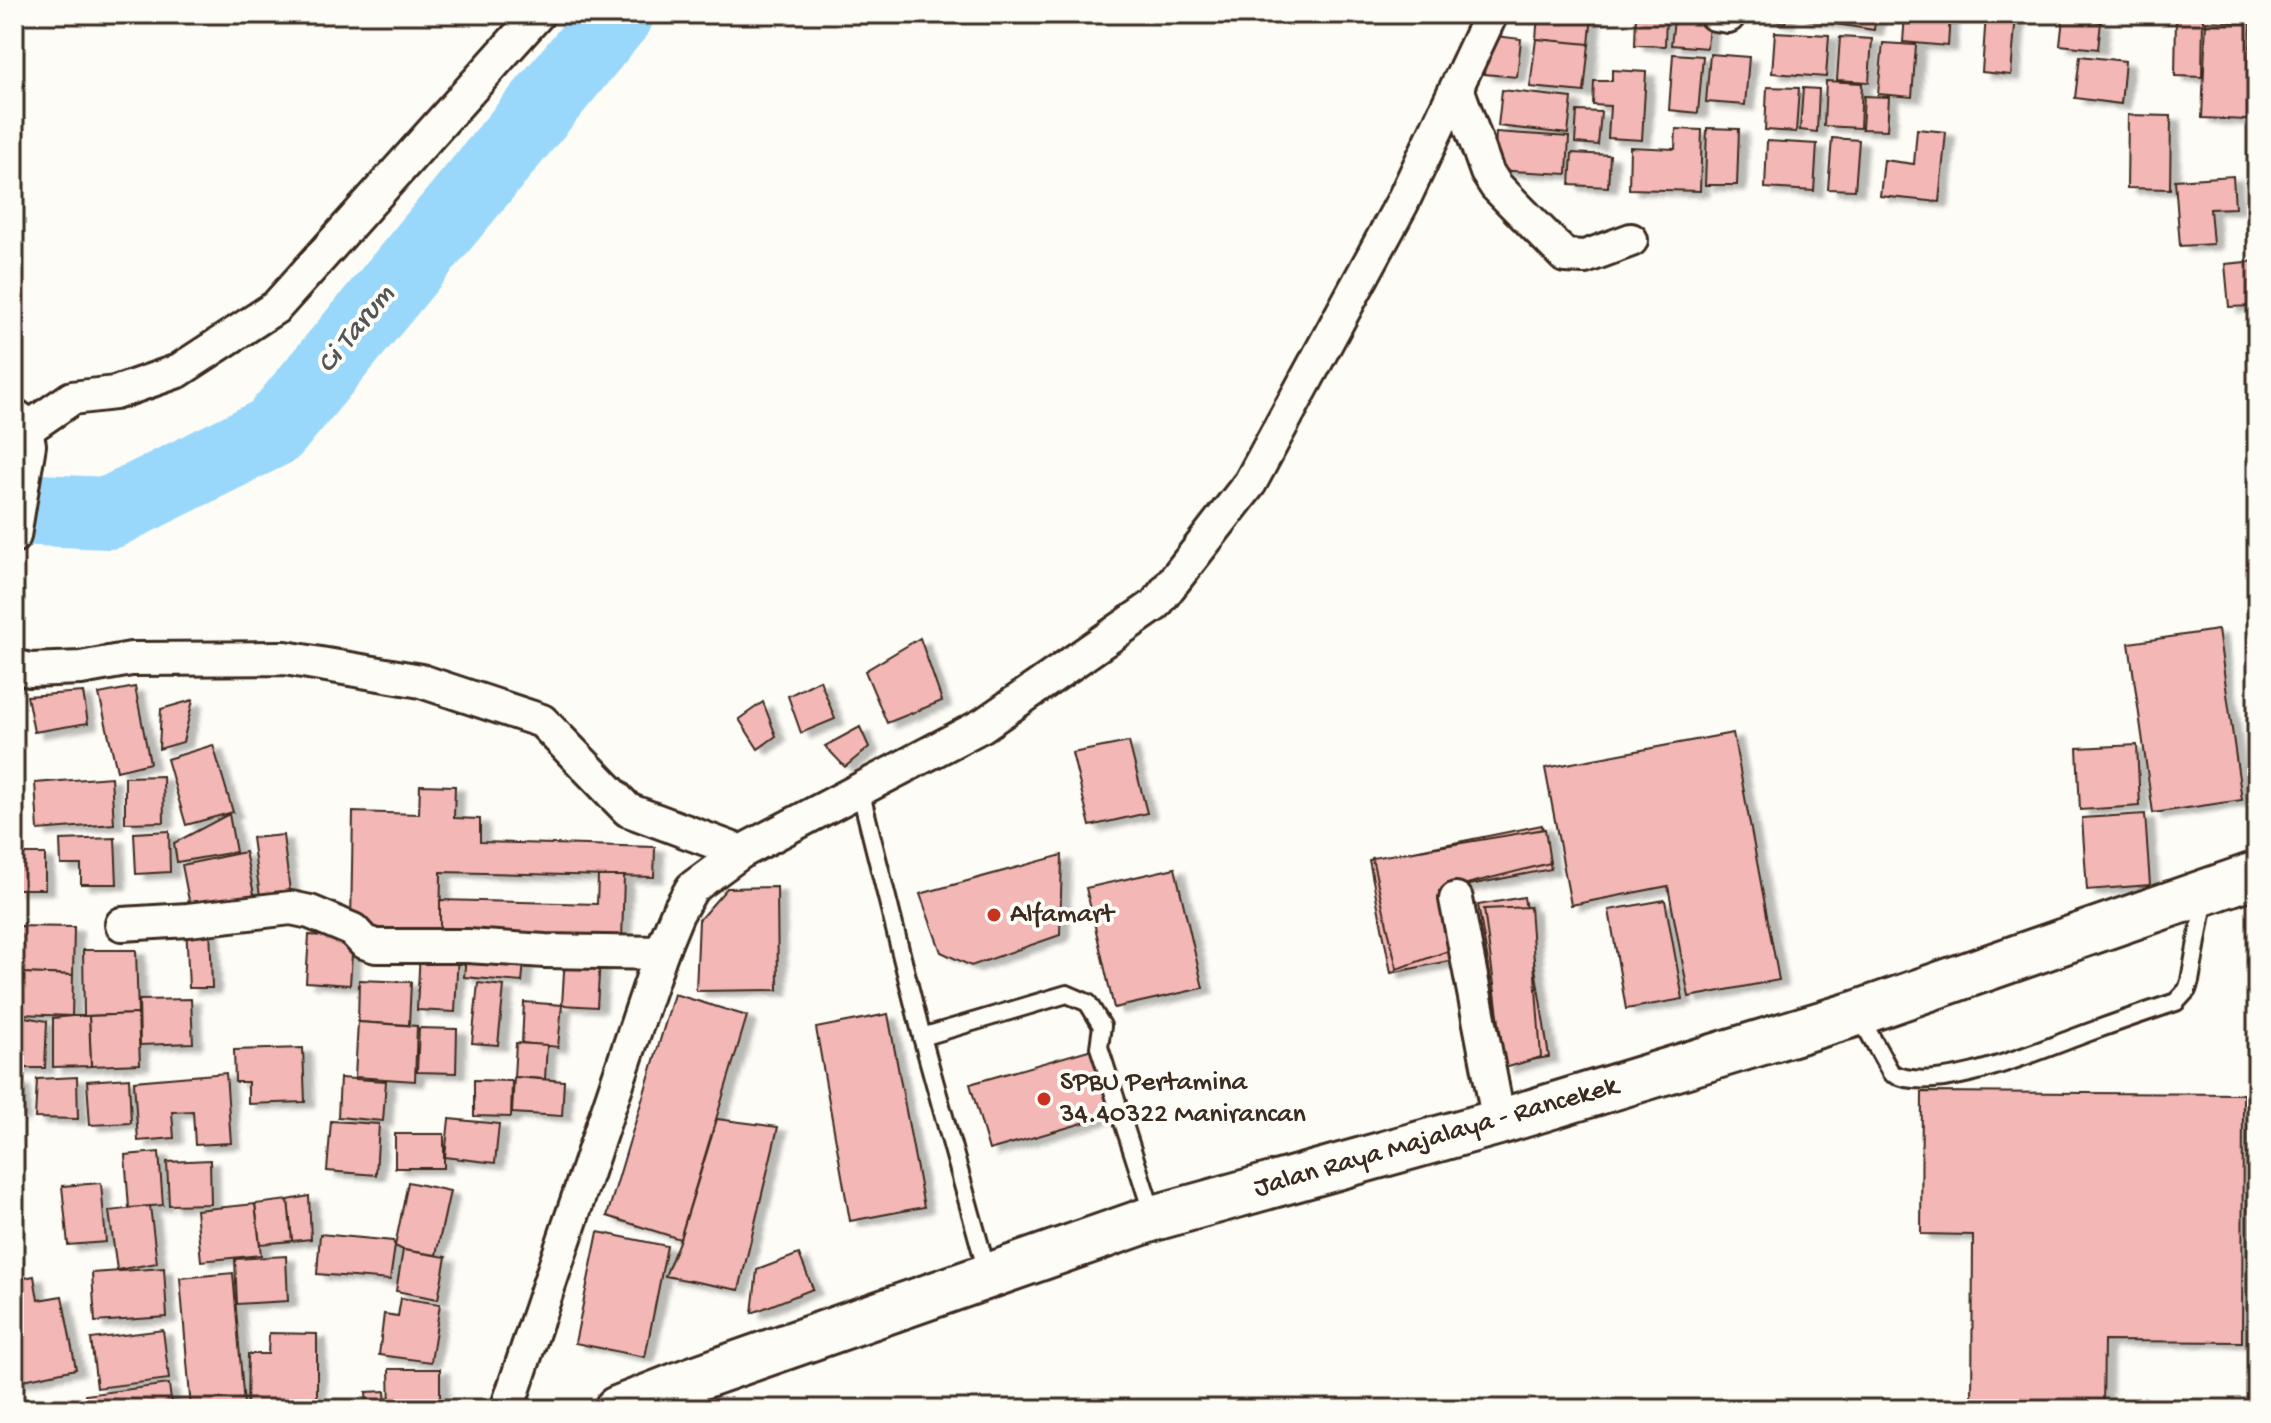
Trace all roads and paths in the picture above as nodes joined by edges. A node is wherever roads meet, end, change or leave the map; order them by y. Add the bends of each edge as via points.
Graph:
1 (538, 14) edge
2 (1491, 14) edge
3 (1457, 88) junction
4 (1631, 240) dead end
5 (23, 430) edge
6 (14, 536) edge
7 (14, 666) edge
8 (860, 790) junction
9 (741, 852) junction
10 (2257, 874) edge
11 (2206, 891) junction
12 (1456, 899) dead end
13 (122, 924) dead end
14 (661, 953) junction
15 (1858, 1013) junction
16 (922, 1037) junction
17 (1499, 1122) junction
18 (1154, 1218) junction
19 (988, 1277) junction
20 (507, 1409) edge
21 (617, 1409) edge

1 - 5 street via 276,307 178,371 115,393 72,398
2 - 3 street
3 - 4 street via 1487,172 1565,256 1585,257
3 - 8 street via 1402,203 1250,483 1155,605 983,725
5 - 6 street
7 - 9 street via 30,670 131,659 285,658 421,681 542,721 628,810
8 - 9 street
8 - 16 lane
9 - 14 street via 692,888
10 - 11 main road, Jalan Raya Majalaya - Rancekek
11 - 15 main road, Jalan Raya Majalaya - Rancekek
11 - 15 lane via 2190,981 2176,1002 2005,1064 1938,1079 1899,1077 1891,1073
12 - 17 street
13 - 14 street via 291,908 353,930 376,946
14 - 20 street
15 - 17 main road, Jalan Raya Majalaya - Rancekek
16 - 18 lane via 1067,994 1088,1003 1102,1026 1099,1047
16 - 19 lane
17 - 18 main road, Jalan Raya Majalaya - Rancekek
18 - 19 main road, Jalan Raya Majalaya - Rancekek
19 - 21 main road, Jalan Raya Majalaya - Rancekek

